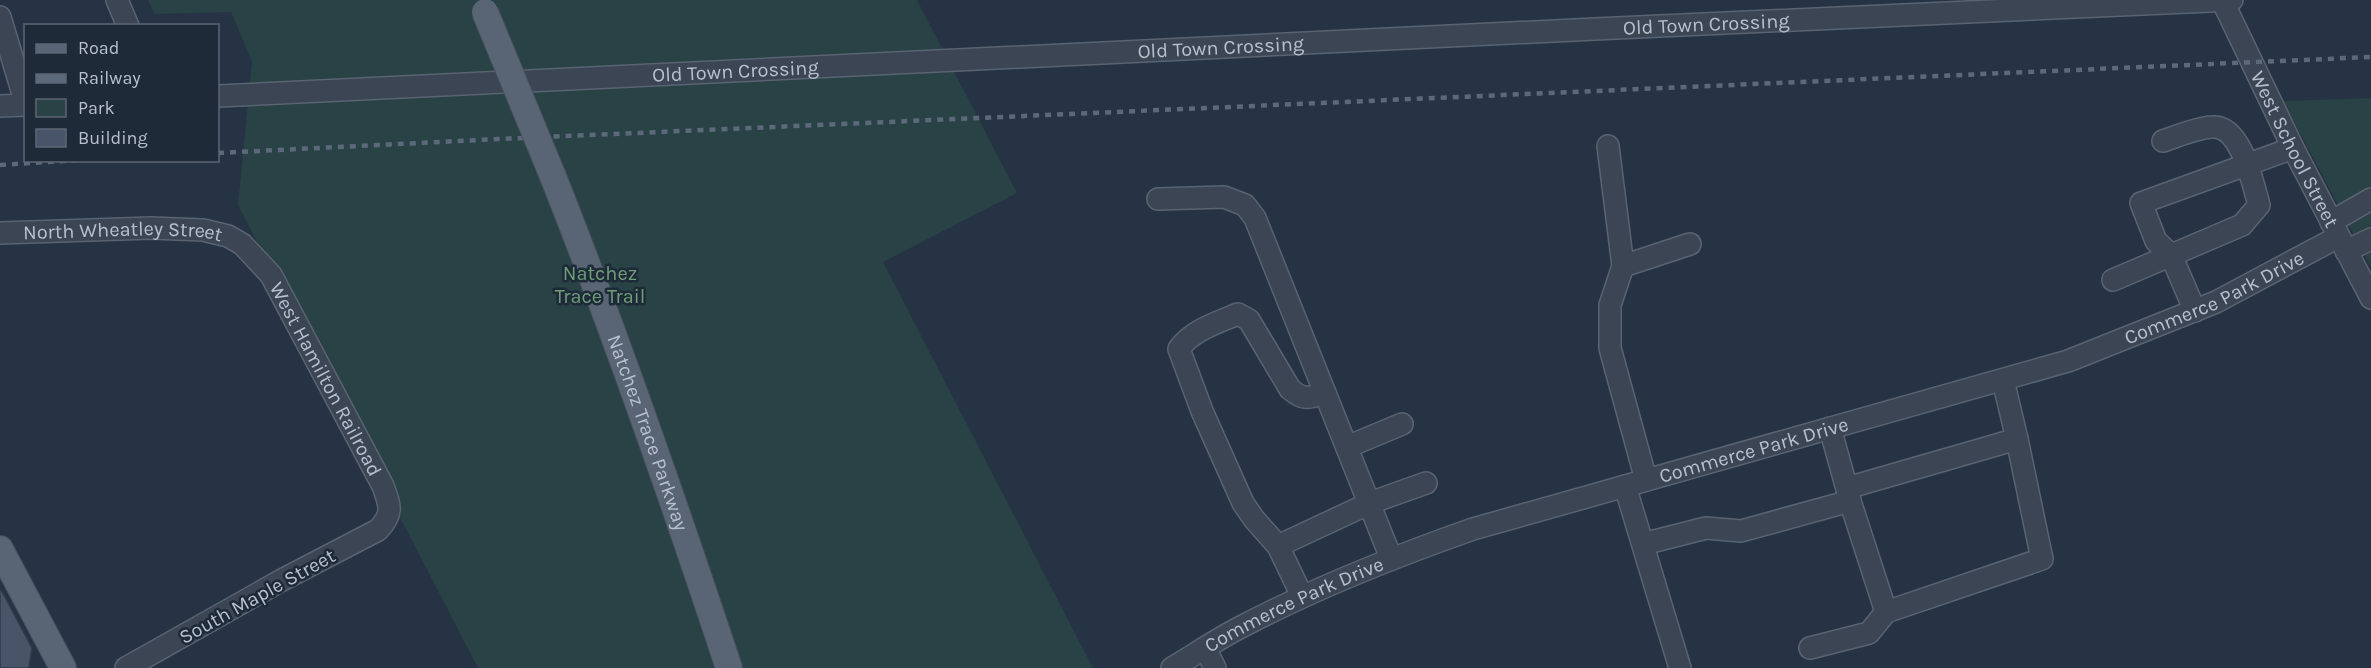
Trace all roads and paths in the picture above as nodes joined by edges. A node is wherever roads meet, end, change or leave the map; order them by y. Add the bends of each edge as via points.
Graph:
1 (117, 0) edge
2 (2225, 0) edge
3 (483, 6) edge
4 (0, 17) edge
5 (127, 24) edge
6 (219, 96) edge
7 (24, 98) edge
8 (24, 104) edge
9 (0, 106) edge
10 (2163, 141) dead end
11 (1608, 146) dead end
12 (2293, 148) junction
13 (2247, 165) junction
14 (1158, 199) dead end
15 (2371, 199) edge
16 (0, 233) edge
17 (2338, 237) junction
18 (2371, 239) edge
19 (242, 244) joint
20 (1690, 244) dead end
21 (2171, 255) junction
22 (1623, 266) junction
23 (2113, 280) dead end
24 (2371, 298) edge
25 (2195, 311) junction
26 (2002, 380) junction
27 (1324, 393) junction
28 (1402, 424) dead end
29 (1830, 428) junction
30 (2017, 439) junction
31 (1347, 447) junction
32 (1646, 480) junction
33 (1426, 483) dead end
34 (1625, 486) junction
35 (1849, 494) junction
36 (1370, 503) junction
37 (386, 522) joint
38 (1643, 544) junction
39 (1278, 546) junction
40 (0, 549) edge
41 (1391, 558) junction
42 (1302, 596) junction
43 (1887, 612) junction
44 (1205, 648) junction
45 (1810, 648) dead end
46 (63, 668) edge
47 (126, 668) edge
48 (729, 668) edge
49 (1172, 668) edge
50 (1215, 668) edge
51 (1680, 668) edge

1 - 5 street
2 - 6 street, Old Town Crossing
2 - 12 street, West School Street
3 - 48 main road, Natchez Trace Parkway, bridge via 604,307
4 - 7 street
8 - 9 street
10 - 13 street via 2214,126 2232,134
11 - 22 street
12 - 13 street
12 - 17 street, West School Street
13 - 21 street via 2259,205 2242,225
13 - 21 street via 2141,203 2156,241
14 - 27 street via 1224,197 1245,205 1255,218
15 - 17 street
16 - 19 street, North Wheatley Street via 202,230
17 - 18 street
17 - 24 street, West School Street
17 - 25 street, Commerce Park Drive
19 - 37 street, West Hamilton Railroad via 271,275 383,486 391,507
20 - 22 street
21 - 23 street
21 - 25 street
22 - 32 street via 1610,305 1610,348
25 - 26 street, Commerce Park Drive via 2068,361
26 - 29 street, Commerce Park Drive
26 - 30 street
27 - 31 street
27 - 39 street via 1299,397 1290,389 1249,320 1238,314 1184,341 1179,349 1243,502
28 - 31 street
29 - 32 street, Commerce Park Drive
29 - 35 street
30 - 35 street
30 - 43 street via 2042,559
31 - 36 street
32 - 34 street, Commerce Park Drive
33 - 36 street
34 - 38 street
34 - 41 street, Commerce Park Drive via 1473,529
35 - 38 street via 1741,531 1706,528
35 - 43 street
36 - 39 street
36 - 41 street
37 - 47 street, South Maple Street via 371,534 282,579
38 - 51 street
39 - 42 street
40 - 46 main road
41 - 42 street, Commerce Park Drive
42 - 44 street, Commerce Park Drive
43 - 45 street via 1869,633
44 - 49 street, Commerce Park Drive
44 - 50 street

